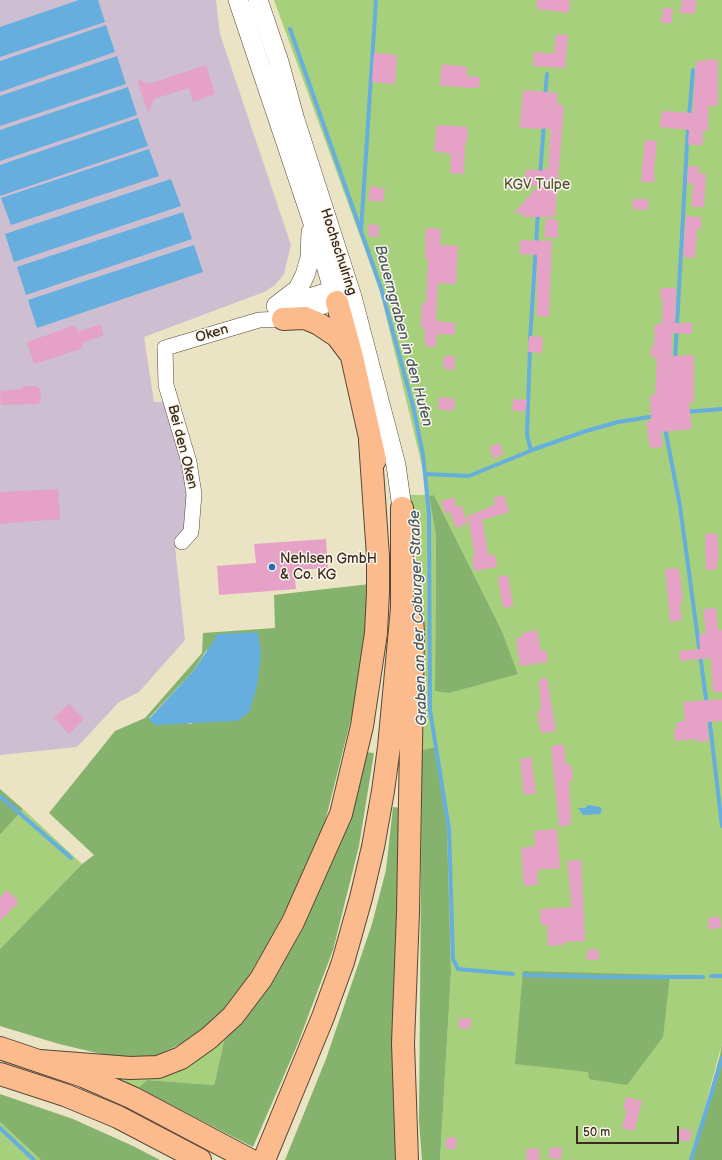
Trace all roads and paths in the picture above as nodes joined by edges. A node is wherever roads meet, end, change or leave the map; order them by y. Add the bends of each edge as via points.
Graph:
1 (238, 0) edge
2 (258, 0) edge
3 (312, 220) junction
4 (342, 293) junction
5 (279, 312) junction
6 (165, 348) joint
7 (352, 357) junction
8 (370, 440) junction
9 (402, 508) junction
10 (182, 542) dead end
11 (395, 665) junction
12 (0, 1048) edge
13 (40, 1061) junction
14 (0, 1074) edge
15 (200, 1160) edge
16 (250, 1160) edge
17 (264, 1160) edge
18 (407, 1160) edge

1 - 3 street, Hochschulring
2 - 4 street, Hochschulring via 279,62
3 - 4 street, Hochschulring
3 - 5 street via 310,258 305,275 298,289
4 - 5 street, Oken
4 - 7 highway
4 - 9 street, Hochschulring via 396,466
5 - 6 street, Oken
5 - 7 highway via 319,324 337,336
6 - 10 street, Bei den Oken via 166,385 189,462 194,494 191,532
7 - 8 highway
8 - 11 highway via 385,511
8 - 13 highway via 378,592 376,632 362,726 341,814 293,922 261,979 233,1016 209,1038 180,1058 158,1067 137,1068
9 - 11 highway via 402,608
9 - 18 highway via 413,632 403,1043
11 - 17 highway via 393,708 383,791 361,898 326,1010
12 - 13 highway
13 - 16 highway via 133,1098
14 - 15 highway via 65,1095 118,1117

